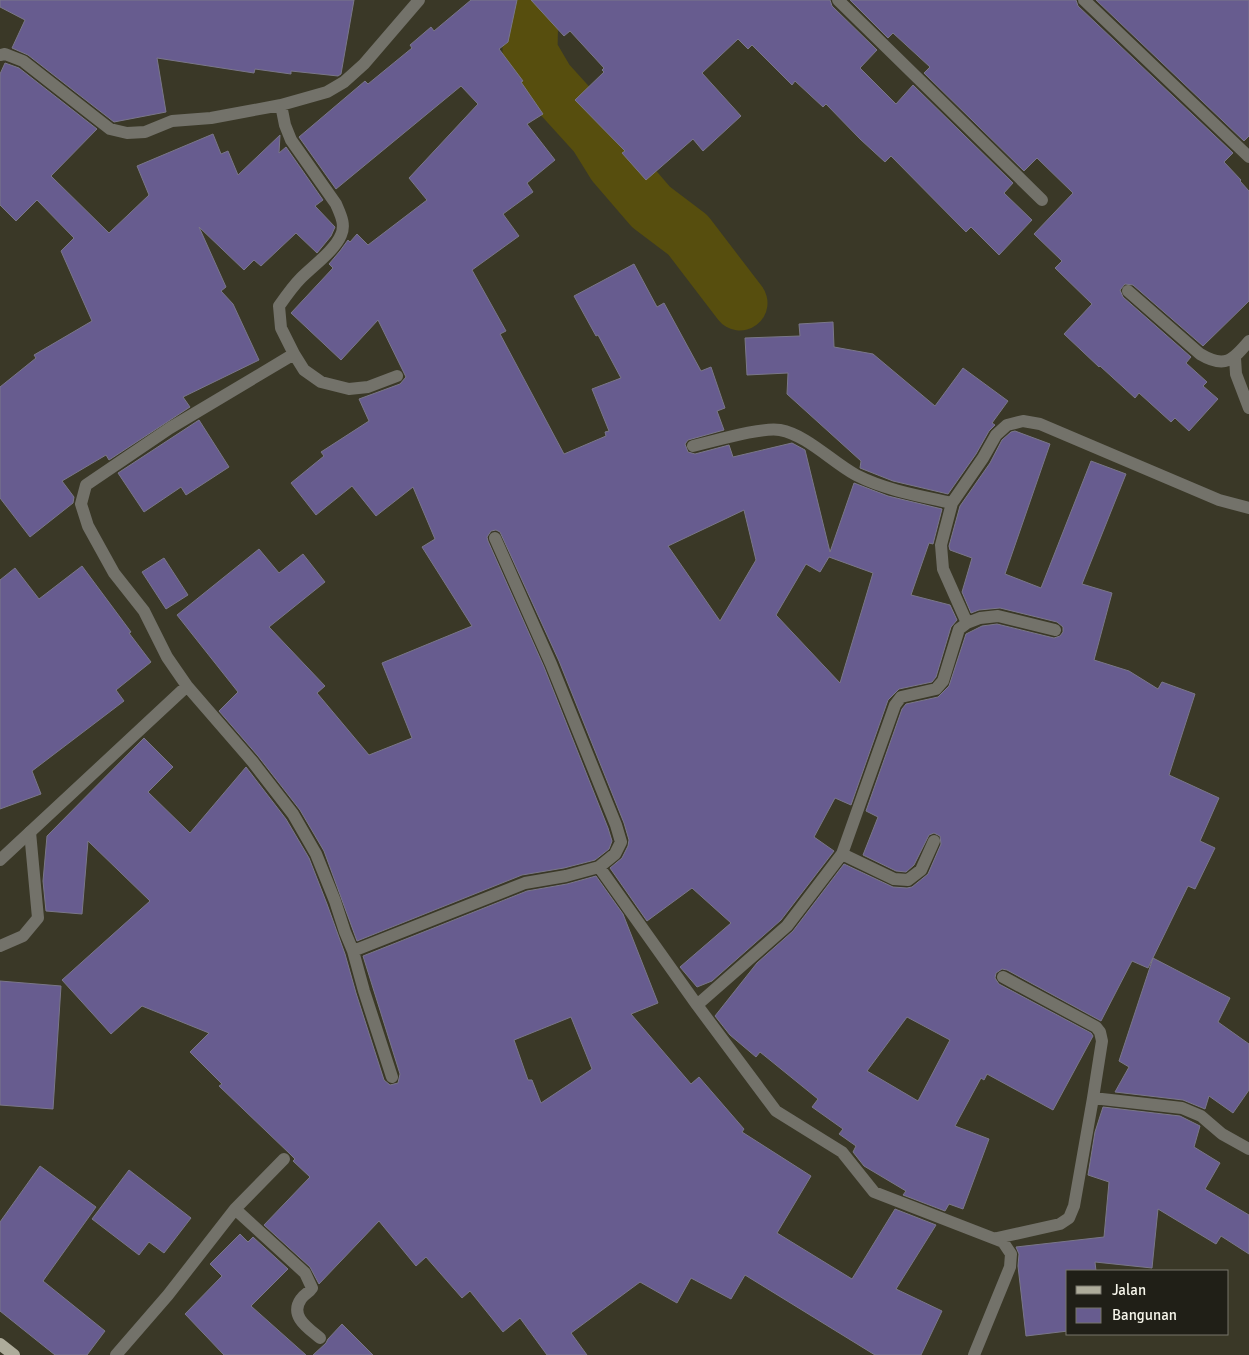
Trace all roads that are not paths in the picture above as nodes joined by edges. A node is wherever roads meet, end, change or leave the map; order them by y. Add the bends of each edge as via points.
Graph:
1 (419, 0) edge
2 (838, 0) edge
3 (1084, 0) edge
4 (0, 55) edge
5 (281, 105) junction
6 (1249, 157) edge
7 (1042, 200) dead end
8 (1128, 291) dead end
9 (1249, 341) edge
10 (294, 354) junction
11 (1234, 358) junction
12 (397, 376) dead end
13 (1249, 408) edge
14 (693, 446) dead end
15 (952, 503) junction
16 (1249, 508) edge
17 (495, 538) dead end
18 (967, 623) junction
19 (1054, 630) dead end
20 (187, 686) junction
21 (30, 832) junction
22 (934, 841) dead end
23 (842, 854) junction
24 (0, 860) edge
25 (598, 867) junction
26 (0, 946) edge
27 (354, 951) junction
28 (1003, 977) dead end
29 (697, 1005) junction
30 (392, 1077) dead end
31 (1093, 1098) junction
32 (1249, 1149) edge
33 (284, 1159) dead end
34 (236, 1209) junction
35 (997, 1238) junction
36 (320, 1338) dead end
37 (0, 1344) edge
38 (14, 1355) edge
39 (116, 1355) edge
40 (974, 1355) edge

1 - 5 street via 353,75 327,92
2 - 7 street
3 - 6 street
4 - 5 street via 23,61 110,129 127,133 145,132 172,121 211,118
5 - 10 street via 291,140 336,204 343,225 337,242 299,280 279,306 281,328
8 - 11 street via 1200,354 1226,362
9 - 11 street
10 - 12 street via 304,370 321,382 349,389 368,387
10 - 20 street via 170,428 86,485 82,504 88,526 114,573 144,611 167,657
11 - 13 street via 1236,374
14 - 15 street via 766,430 780,430 798,437 857,475 891,488
15 - 16 street via 996,435 1007,425 1022,421 1040,424 1219,500
15 - 18 street via 941,545 943,569
17 - 25 street via 551,664 616,825 621,842 615,854
18 - 19 street via 998,616
18 - 23 street via 959,629 942,681 936,689 901,697 895,705
20 - 21 street
20 - 27 street via 252,760 293,814 316,854
21 - 24 street
21 - 26 street via 38,918 23,936
22 - 23 street via 921,870 908,880 894,879
23 - 29 street via 787,926
25 - 27 street via 525,883
25 - 29 street
27 - 30 street
28 - 31 street via 1100,1032 1102,1042
29 - 35 street via 776,1111 842,1152 874,1192
31 - 32 street via 1182,1108 1201,1116 1222,1134
31 - 35 street via 1074,1206 1069,1218 1060,1224
33 - 34 street
34 - 36 street via 305,1273 312,1288 301,1298 297,1316
34 - 39 street
35 - 40 street via 1004,1242 1011,1261
37 - 38 main road

